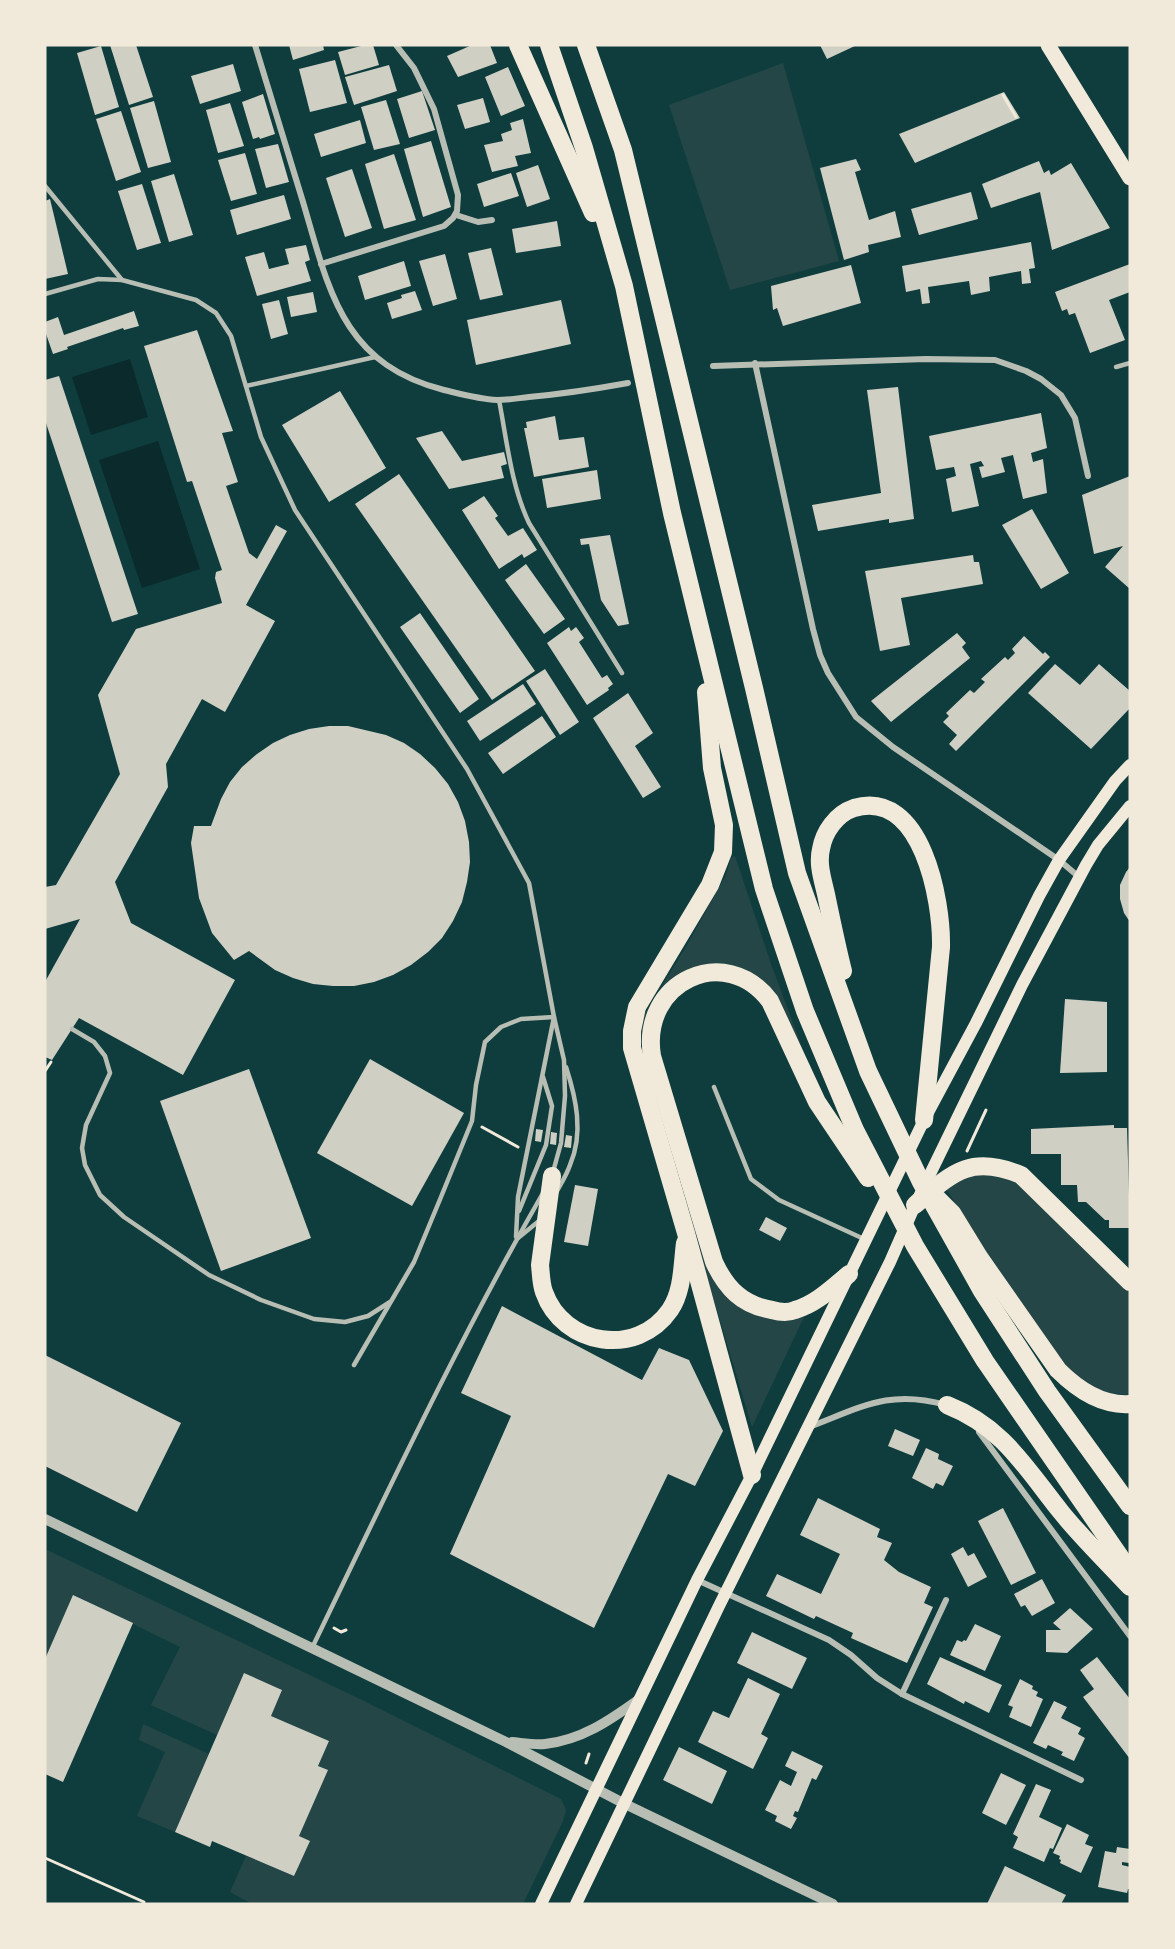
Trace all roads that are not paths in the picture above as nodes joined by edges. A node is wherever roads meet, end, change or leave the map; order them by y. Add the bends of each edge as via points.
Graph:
1 (255, 45) edge
2 (396, 45) edge
3 (518, 45) edge
4 (549, 45) edge
5 (586, 45) edge
6 (1048, 45) edge
7 (1130, 178) edge
8 (45, 186) edge
9 (456, 215) junction
10 (492, 220) dead end
11 (321, 264) junction
12 (122, 280) junction
13 (624, 286) junction
14 (45, 294) edge
15 (375, 357) junction
16 (755, 363) junction
17 (1130, 363) edge
18 (713, 366) dead end
19 (1116, 368) dead end
20 (628, 383) dead end
21 (246, 386) junction
22 (499, 400) junction
23 (1088, 476) dead end
24 (702, 639) junction
25 (622, 673) dead end
26 (1130, 765) edge
27 (1130, 806) edge
28 (1059, 860) junction
29 (1079, 877) junction
30 (554, 1017) junction
31 (72, 1029) dead end
32 (564, 1060) junction
33 (868, 1071) junction
34 (543, 1074) junction
35 (714, 1087) dead end
36 (924, 1120) junction
37 (552, 1176) junction
38 (915, 1205) junction
39 (548, 1209) junction
40 (517, 1216) junction
41 (948, 1220) junction
42 (686, 1233) junction
43 (516, 1240) junction
44 (866, 1240) junction
45 (922, 1259) junction
46 (849, 1274) junction
47 (1130, 1282) edge
48 (392, 1300) junction
49 (354, 1365) dead end
50 (1130, 1404) edge
51 (947, 1405) junction
52 (809, 1427) junction
53 (752, 1475) junction
54 (1130, 1506) edge
55 (45, 1519) edge
56 (1130, 1571) edge
57 (697, 1580) junction
58 (1130, 1587) edge
59 (725, 1594) junction
60 (946, 1600) dead end
61 (1130, 1636) edge
62 (312, 1648) junction
63 (902, 1694) junction
64 (638, 1700) junction
65 (506, 1742) junction
66 (1081, 1780) dead end
67 (597, 1789) junction
68 (625, 1804) junction
69 (541, 1904) edge
70 (576, 1904) edge
71 (833, 1904) edge

1 - 11 street
2 - 9 street via 414,68 434,109 458,195
3 - 13 highway
4 - 13 highway
5 - 33 highway via 623,150 797,873
6 - 7 main road
8 - 12 lane
9 - 10 street via 478,222
9 - 11 street via 444,226
11 - 15 street via 345,320
12 - 14 lane via 98,279
12 - 21 lane via 196,300 216,313 231,336
13 - 24 highway
15 - 21 lane
15 - 22 street via 395,371 430,386
16 - 18 street
16 - 23 street via 926,359 995,360 1016,366 1061,395 1075,418
16 - 28 street via 813,629 828,673 856,717 874,732
17 - 19 lane
20 - 22 street
21 - 30 lane via 261,437 295,510 467,769 529,883
22 - 25 lane via 524,514
24 - 42 highway via 712,768 724,825 723,852 710,885 637,1007 632,1032 636,1066
24 - 45 highway via 764,889 809,1022 855,1130
26 - 28 main road via 1114,781
27 - 29 main road via 1098,845
28 - 29 street
28 - 36 main road
29 - 38 main road
30 - 32 lane
30 - 34 lane
30 - 48 lane via 521,1019 501,1028 485,1042 472,1121 414,1262
31 - 48 lane via 94,1042 105,1056 110,1073 86,1125 82,1148 85,1165 100,1195 124,1217 209,1275 314,1319 345,1322 368,1316
32 - 37 lane via 561,1143
32 - 39 lane via 574,1091 579,1129 571,1163
33 - 36 highway via 820,859 823,840 833,822 848,810 867,806 895,814 914,835 938,903 941,947
33 - 41 highway via 921,1183
34 - 40 lane
34 - 40 lane via 552,1106 546,1144
35 - 44 lane via 751,1179 779,1200
36 - 44 main road
37 - 39 highway
37 - 43 lane
38 - 47 highway via 957,1172 987,1165 1005,1168 1021,1175
38 - 52 main road
39 - 42 highway via 540,1265 543,1292 566,1324 583,1335 602,1340 640,1335 669,1311 680,1287
39 - 43 lane via 542,1219
40 - 43 lane
41 - 50 highway via 1067,1379 1094,1396
41 - 54 highway via 982,1292
42 - 53 highway
43 - 62 lane via 430,1403
44 - 46 main road
45 - 46 highway via 817,1102 770,1001 761,990 723,973 700,975 680,983 659,1006 651,1033 652,1056 714,1262 727,1285 748,1304 792,1312 818,1299
45 - 56 highway via 985,1361
46 - 53 main road
48 - 49 lane
51 - 52 street via 912,1397 885,1399
51 - 58 highway via 993,1431
51 - 61 street via 967,1418 983,1436
52 - 59 main road
53 - 57 main road
55 - 62 street
57 - 59 street
57 - 64 main road
59 - 63 street via 829,1640
59 - 68 main road
60 - 63 street
62 - 65 street
63 - 66 street
64 - 65 street via 590,1732 569,1740 543,1744
64 - 67 main road
65 - 67 street
67 - 68 street
67 - 69 main road
68 - 70 main road
68 - 71 street

